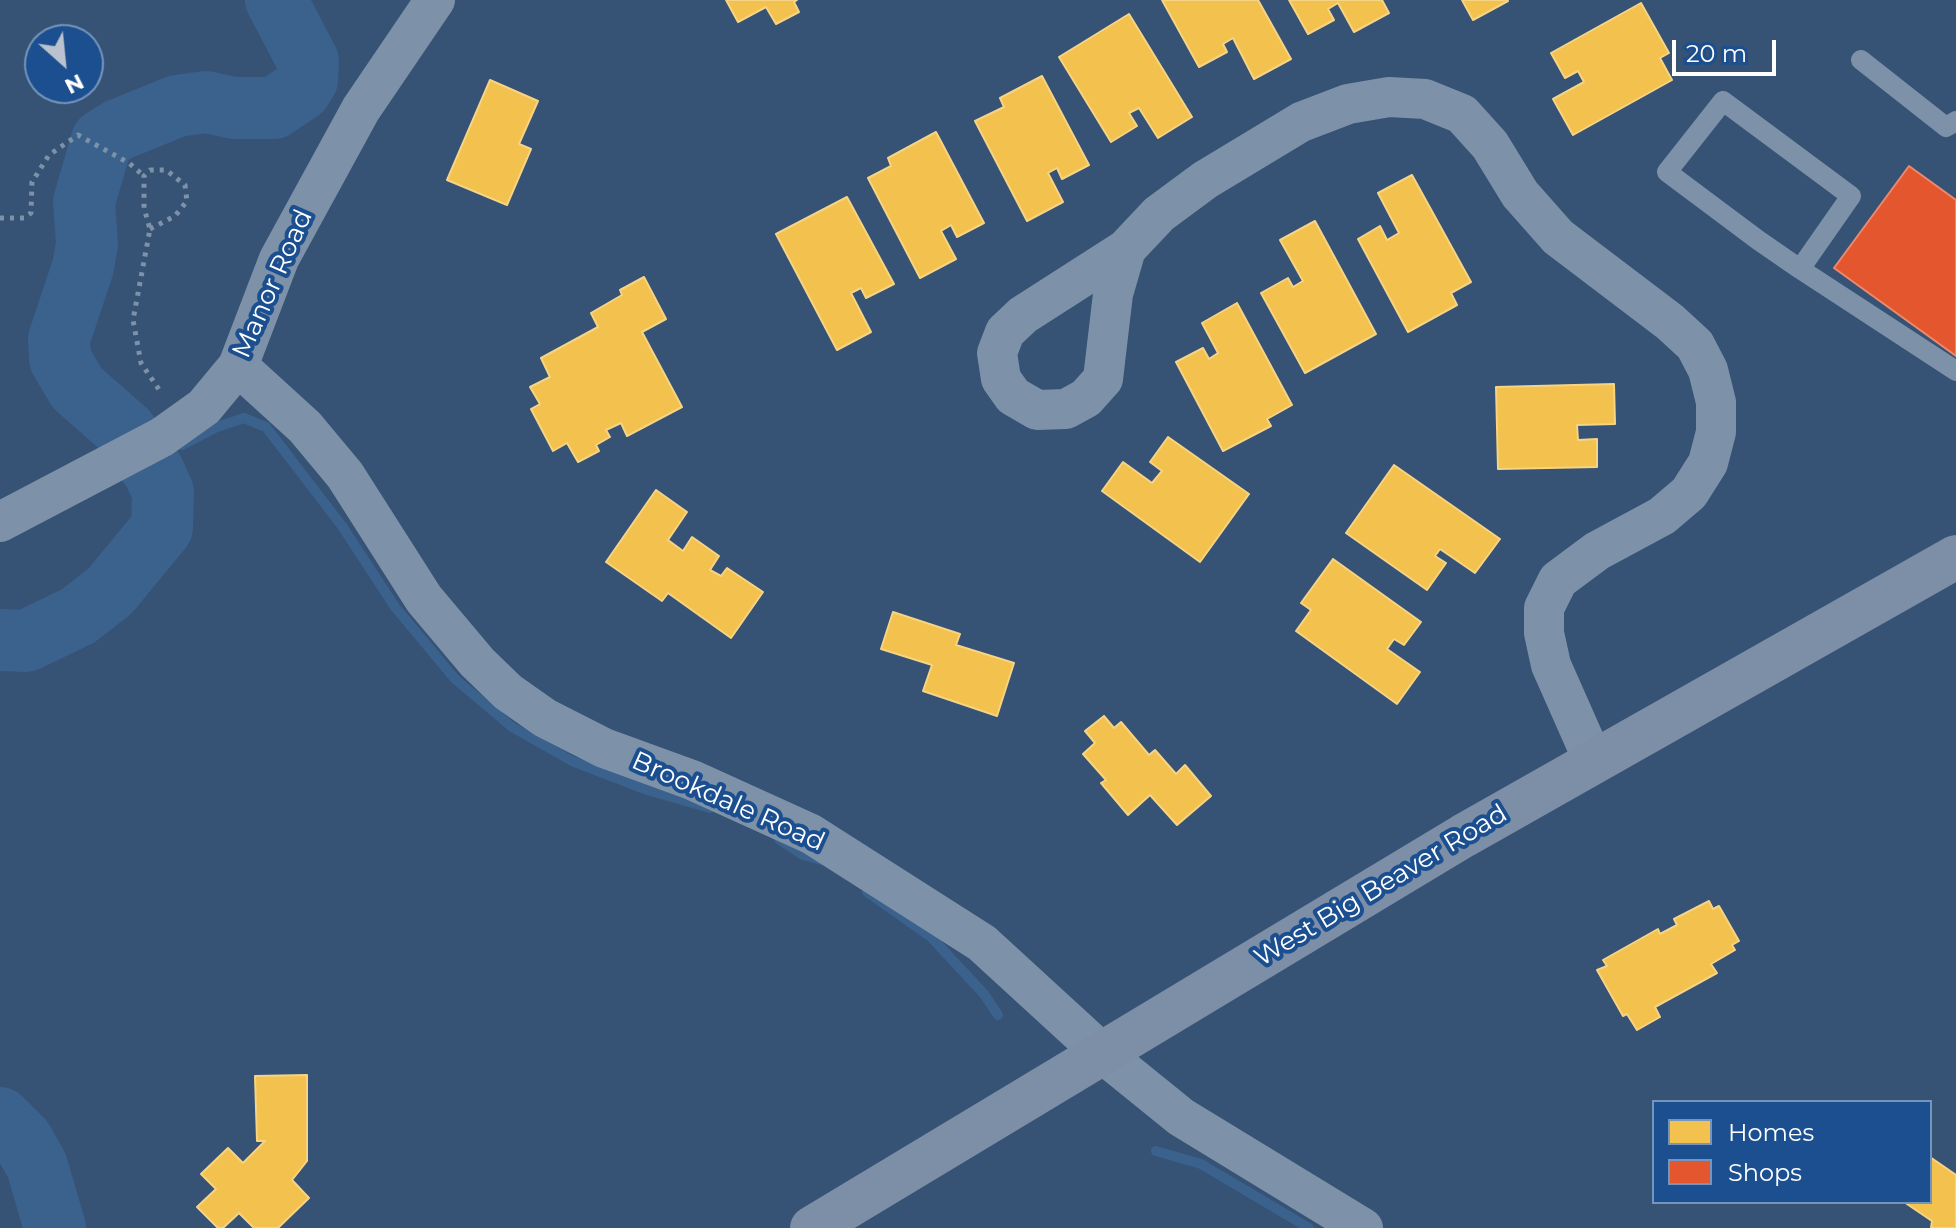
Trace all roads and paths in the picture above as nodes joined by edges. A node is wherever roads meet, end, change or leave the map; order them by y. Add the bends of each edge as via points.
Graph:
1 (435, 0) edge
2 (1861, 60) dead end
3 (1953, 127) edge
4 (144, 176) junction
5 (0, 218) edge
6 (150, 229) junction
7 (1126, 249) dead end
8 (1800, 269) junction
9 (238, 366) junction
10 (1956, 371) edge
11 (175, 428) junction
12 (0, 522) edge
13 (1956, 557) edge
14 (1593, 760) junction
15 (1102, 1053) junction
16 (812, 1228) edge
17 (1363, 1228) edge

1 - 9 street, Manor Road via 391,61 323,178 261,299
2 - 3 lane
4 - 5 path via 78,135 49,155 32,182 31,213
4 - 6 path
4 - 6 path via 150,170 166,170 185,185 187,201 175,216
6 - 11 path via 133,320 141,363
7 - 14 street via 1159,214 1205,180 1301,122 1348,104 1389,97 1425,99 1462,114 1558,237 1695,345 1716,402 1708,463 1689,493 1662,516 1597,551 1558,580 1544,608 1551,665
8 - 8 lane via 1667,172 1723,101 1851,196
8 - 10 lane
9 - 11 street, Manor Road
9 - 15 street, Brookdale Road via 305,427 345,475 424,599 508,692 604,748 692,780 811,834 982,943
11 - 12 street, Manor Road
13 - 14 main road, West Big Beaver Road
14 - 15 main road, West Big Beaver Road
15 - 16 main road, West Big Beaver Road
15 - 17 street, Brookdale Road via 1181,1117

